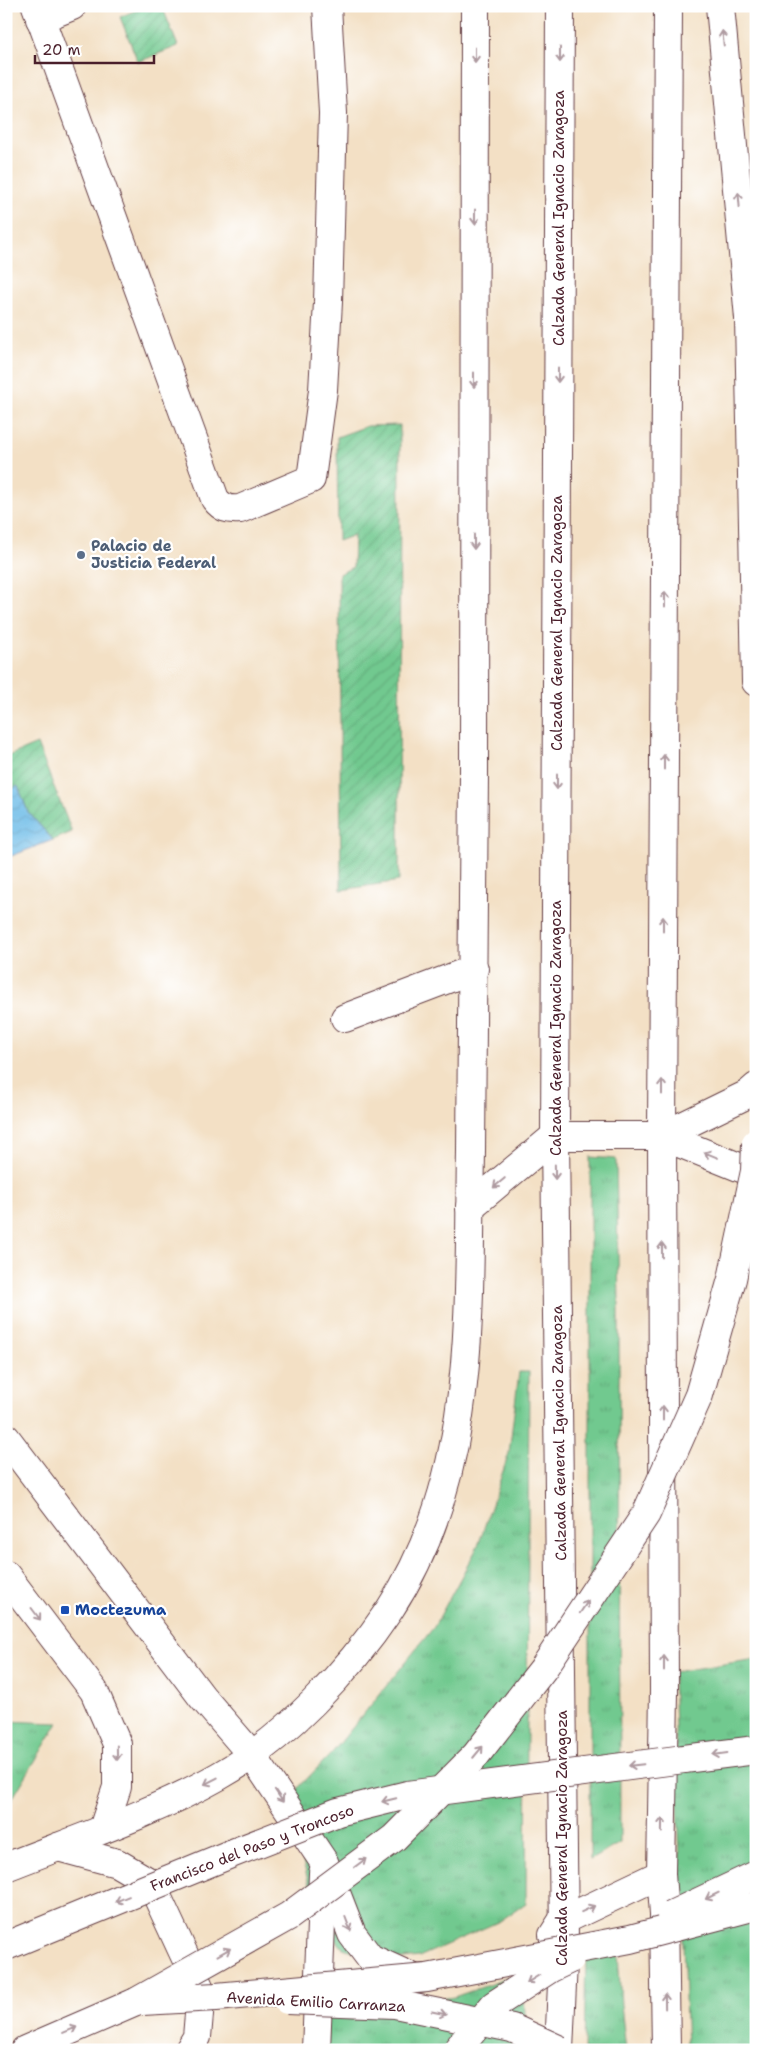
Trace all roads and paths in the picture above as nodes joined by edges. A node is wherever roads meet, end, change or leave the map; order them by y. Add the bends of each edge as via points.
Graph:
1 (72, 6) edge
2 (327, 6) edge
3 (475, 6) edge
4 (560, 6) edge
5 (668, 6) edge
6 (720, 6) edge
7 (38, 12) edge
8 (756, 283) edge
9 (749, 318) junction
10 (756, 682) edge
11 (474, 969) junction
12 (345, 1018) dead end
13 (756, 1087) edge
14 (555, 1136) junction
15 (662, 1136) junction
16 (756, 1142) edge
17 (756, 1174) edge
18 (470, 1207) junction
19 (6, 1438) edge
20 (6, 1575) edge
21 (756, 1750) edge
22 (252, 1755) junction
23 (103, 1830) junction
24 (58, 1846) junction
25 (324, 1862) junction
26 (6, 1867) edge
27 (661, 1874) junction
28 (756, 1875) edge
29 (756, 1906) edge
30 (562, 1921) junction
31 (6, 1946) edge
32 (216, 1997) junction
33 (136, 2002) junction
34 (25, 2050) edge
35 (188, 2050) edge
36 (316, 2050) edge
37 (457, 2050) edge
38 (560, 2050) edge
39 (666, 2050) edge

1 - 7 main road
2 - 7 main road via 333,113 328,293 323,390 311,479 232,510 225,509 215,499
3 -> 11 main road
4 -> 14 main road, Calzada General Ignacio Zaragoza
15 -> 5 main road
9 -> 6 main road
8 - 9 main road
9 - 10 main road
11 - 12 main road
11 - 18 main road
13 - 15 main road via 748,1094
14 - 15 main road
14 -> 18 main road
14 -> 30 main road, Calzada General Ignacio Zaragoza
17 -> 15 main road
27 -> 15 main road via 664,1691
33 -> 16 main road, bridge via 289,1916 394,1838 476,1755 542,1669 646,1514 699,1395 732,1279 755,1171
18 - 22 main road via 469,1332 462,1396 450,1463 433,1521 392,1607 366,1642 287,1728
19 - 22 main road via 202,1697
20 -> 23 main road via 94,1691 117,1744 117,1787
21 -> 31 main road, Francisco del Paso y Troncoso, bridge via 407,1795 338,1812
22 -> 23 main road via 222,1775
22 -> 25 main road
23 - 24 main road
24 - 26 main road
24 - 35 main road via 117,1863 151,1883 201,1991 197,2037
25 -> 30 main road via 352,1934 370,1958 416,1979 448,1977 495,1966 547,1944
25 - 36 main road
30 -> 27 main road
39 -> 27 main road
28 -> 37 main road, bridge via 551,1968 494,2005
29 - 32 main road, bridge via 630,1939 427,1978
30 - 38 main road, Calzada General Ignacio Zaragoza
32 - 33 main road, bridge
32 -> 38 main road, Avenida Emilio Carranza, bridge via 395,2004 512,2028
34 -> 33 main road

